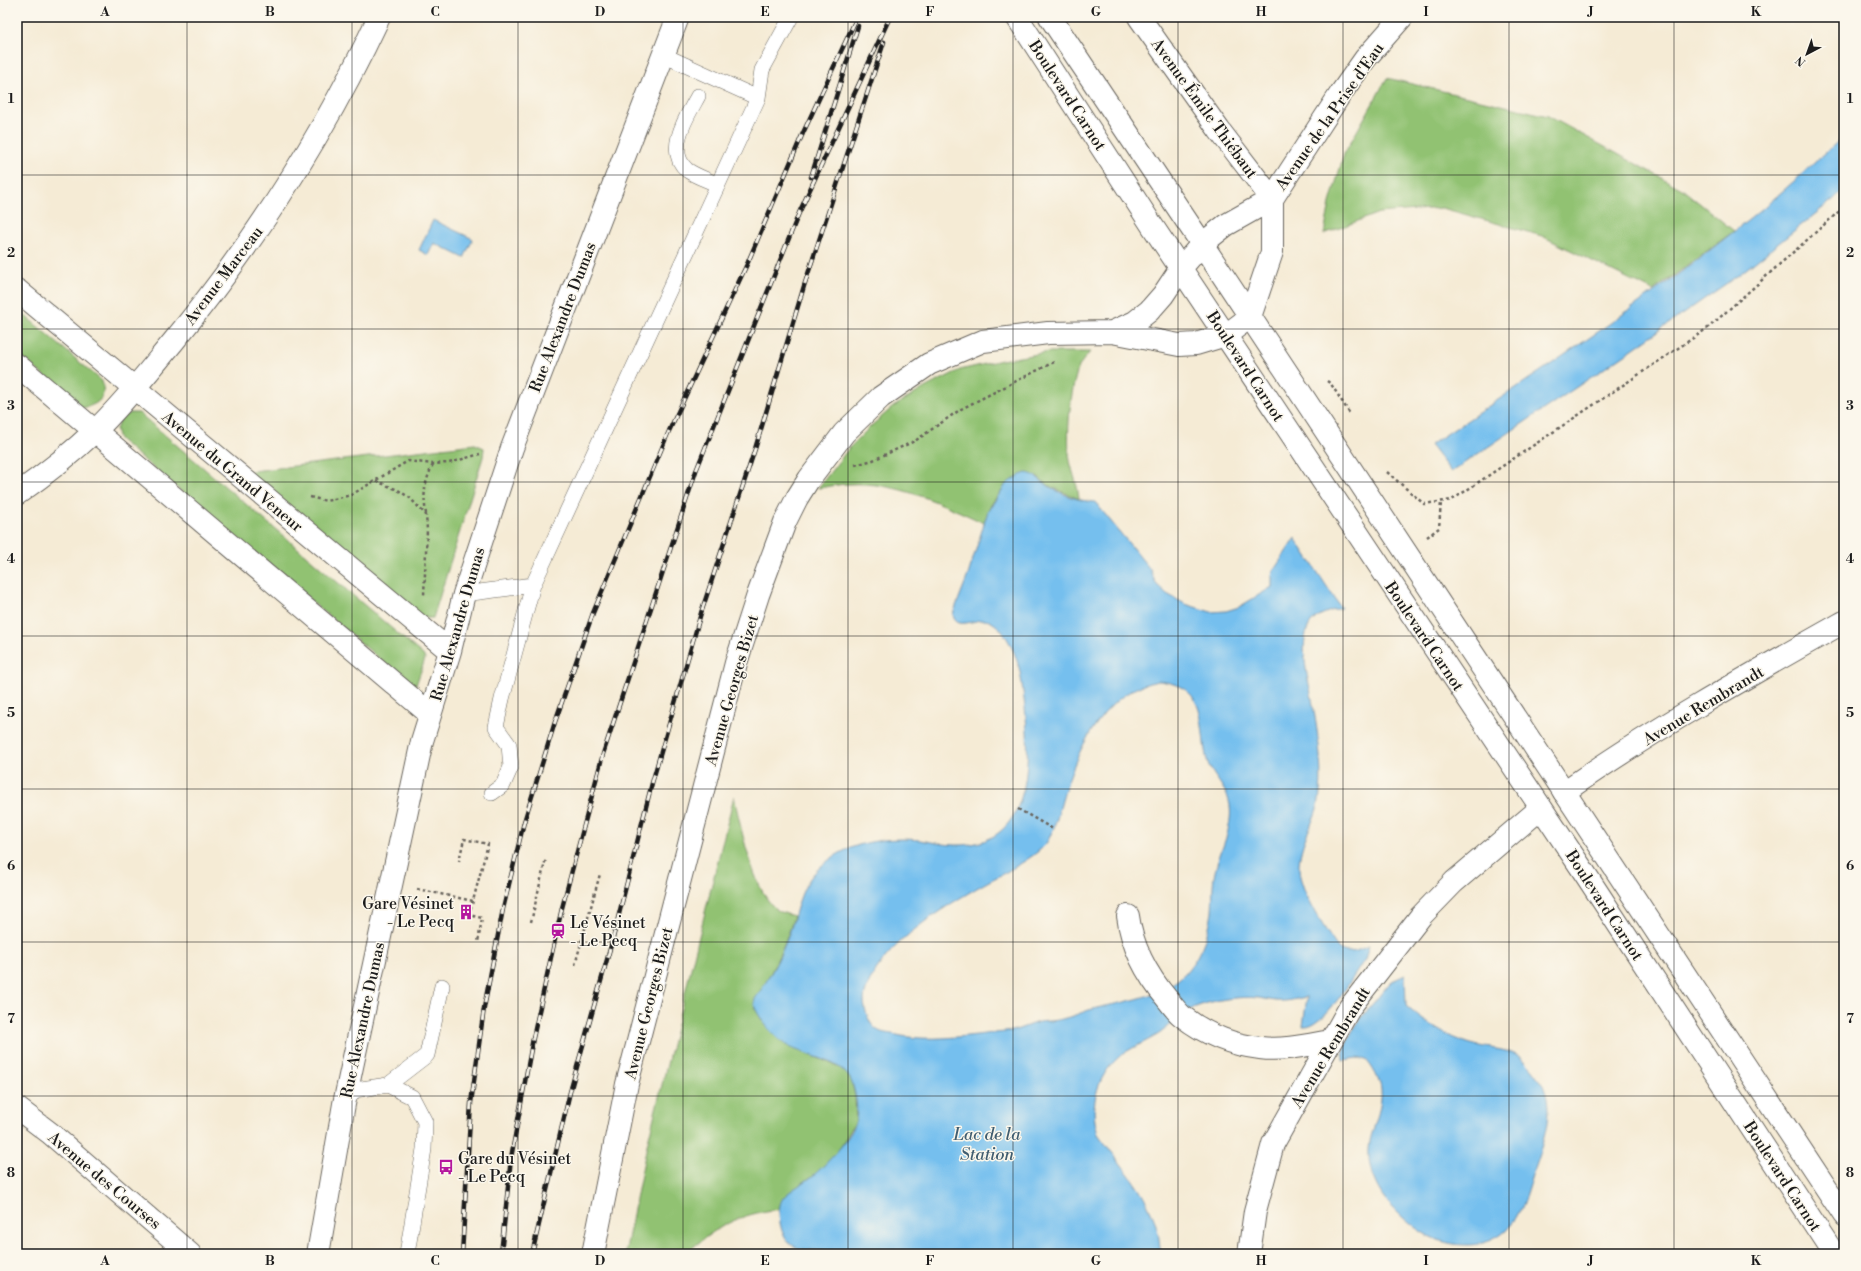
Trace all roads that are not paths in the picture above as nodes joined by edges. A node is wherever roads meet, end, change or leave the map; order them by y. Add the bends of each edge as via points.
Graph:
1 (379, 17) edge
2 (678, 17) edge
3 (791, 17) edge
4 (1017, 17) edge
5 (1050, 17) edge
6 (1139, 17) edge
7 (1402, 17) edge
8 (663, 55) junction
9 (698, 96) dead end
10 (758, 98) junction
11 (718, 185) junction
12 (1272, 198) junction
13 (1202, 244) junction
14 (1181, 268) junction
15 (17, 290) edge
16 (1250, 317) junction
17 (1112, 332) junction
18 (1226, 335) junction
19 (17, 365) edge
20 (134, 388) junction
21 (95, 431) junction
22 (17, 494) edge
23 (533, 585) junction
24 (464, 594) junction
25 (1844, 622) edge
26 (450, 651) junction
27 (430, 714) junction
28 (1564, 792) junction
29 (492, 793) dead end
30 (1541, 808) junction
31 (1128, 916) dead end
32 (442, 986) dead end
33 (1330, 1041) junction
34 (388, 1085) junction
35 (349, 1092) junction
36 (17, 1108) edge
37 (1844, 1215) edge
38 (190, 1254) edge
39 (318, 1254) edge
40 (407, 1254) edge
41 (593, 1254) edge
42 (1249, 1254) edge
43 (1834, 1254) edge

1 - 20 street, Avenue Marceau via 315,139 267,215 203,305
2 - 8 street, Rue Alexandre Dumas
3 - 10 lane via 762,70
4 - 14 street, Boulevard Carnot
5 - 13 street, Boulevard Carnot
6 - 12 street, Avenue Émile Thiébaut via 1219,130
7 - 12 street, Avenue de la Prise d'Eau via 1365,59
8 - 10 lane
8 - 24 street, Rue Alexandre Dumas via 512,448
9 - 11 lane via 682,127 678,144 679,158 687,169
10 - 11 lane
11 - 23 lane
12 - 13 street, Avenue de la Prise d'Eau via 1226,225
12 - 16 street, Avenue de la Prise d'Eau via 1272,252
13 - 14 street, Avenue de la Prise d'Eau
13 - 16 street, Boulevard Carnot
14 - 17 street, Avenue Georges Bizet via 1149,311 1135,322
14 - 18 street, Boulevard Carnot
15 - 20 street, Avenue du Grand Veneur
16 - 18 street, Avenue Georges Bizet
16 - 28 street, Boulevard Carnot
17 - 18 street, Avenue Georges Bizet via 1179,345 1196,344
17 - 41 street, Avenue Georges Bizet via 1048,333 983,341 929,364 881,398 844,433 797,498 758,595 736,662 627,1084
18 - 30 street, Boulevard Carnot
19 - 21 street
20 - 21 street, Avenue Marceau
20 - 26 street, Avenue du Grand Veneur
21 - 22 street, Avenue Marceau
21 - 27 street
23 - 24 lane
23 - 29 lane via 496,727 509,746 511,767 503,785
24 - 26 street, Rue Alexandre Dumas
25 - 28 street, Avenue Rembrandt via 1749,676
26 - 27 street, Rue Alexandre Dumas
27 - 35 street, Rue Alexandre Dumas via 422,741
28 - 30 street, Avenue Rembrandt
28 - 37 street, Boulevard Carnot
30 - 33 street, Avenue Rembrandt via 1454,882 1421,916 1350,1007
30 - 43 street, Boulevard Carnot
31 - 33 street via 1130,931 1147,973 1181,1015 1207,1033 1232,1043 1262,1048 1295,1047
32 - 34 lane via 427,1055
33 - 42 street, Avenue Rembrandt via 1273,1144 1255,1211
34 - 35 lane
34 - 40 lane via 412,1097 425,1122 424,1149
35 - 39 street, Rue Alexandre Dumas
36 - 38 street, Avenue des Courses via 50,1133

